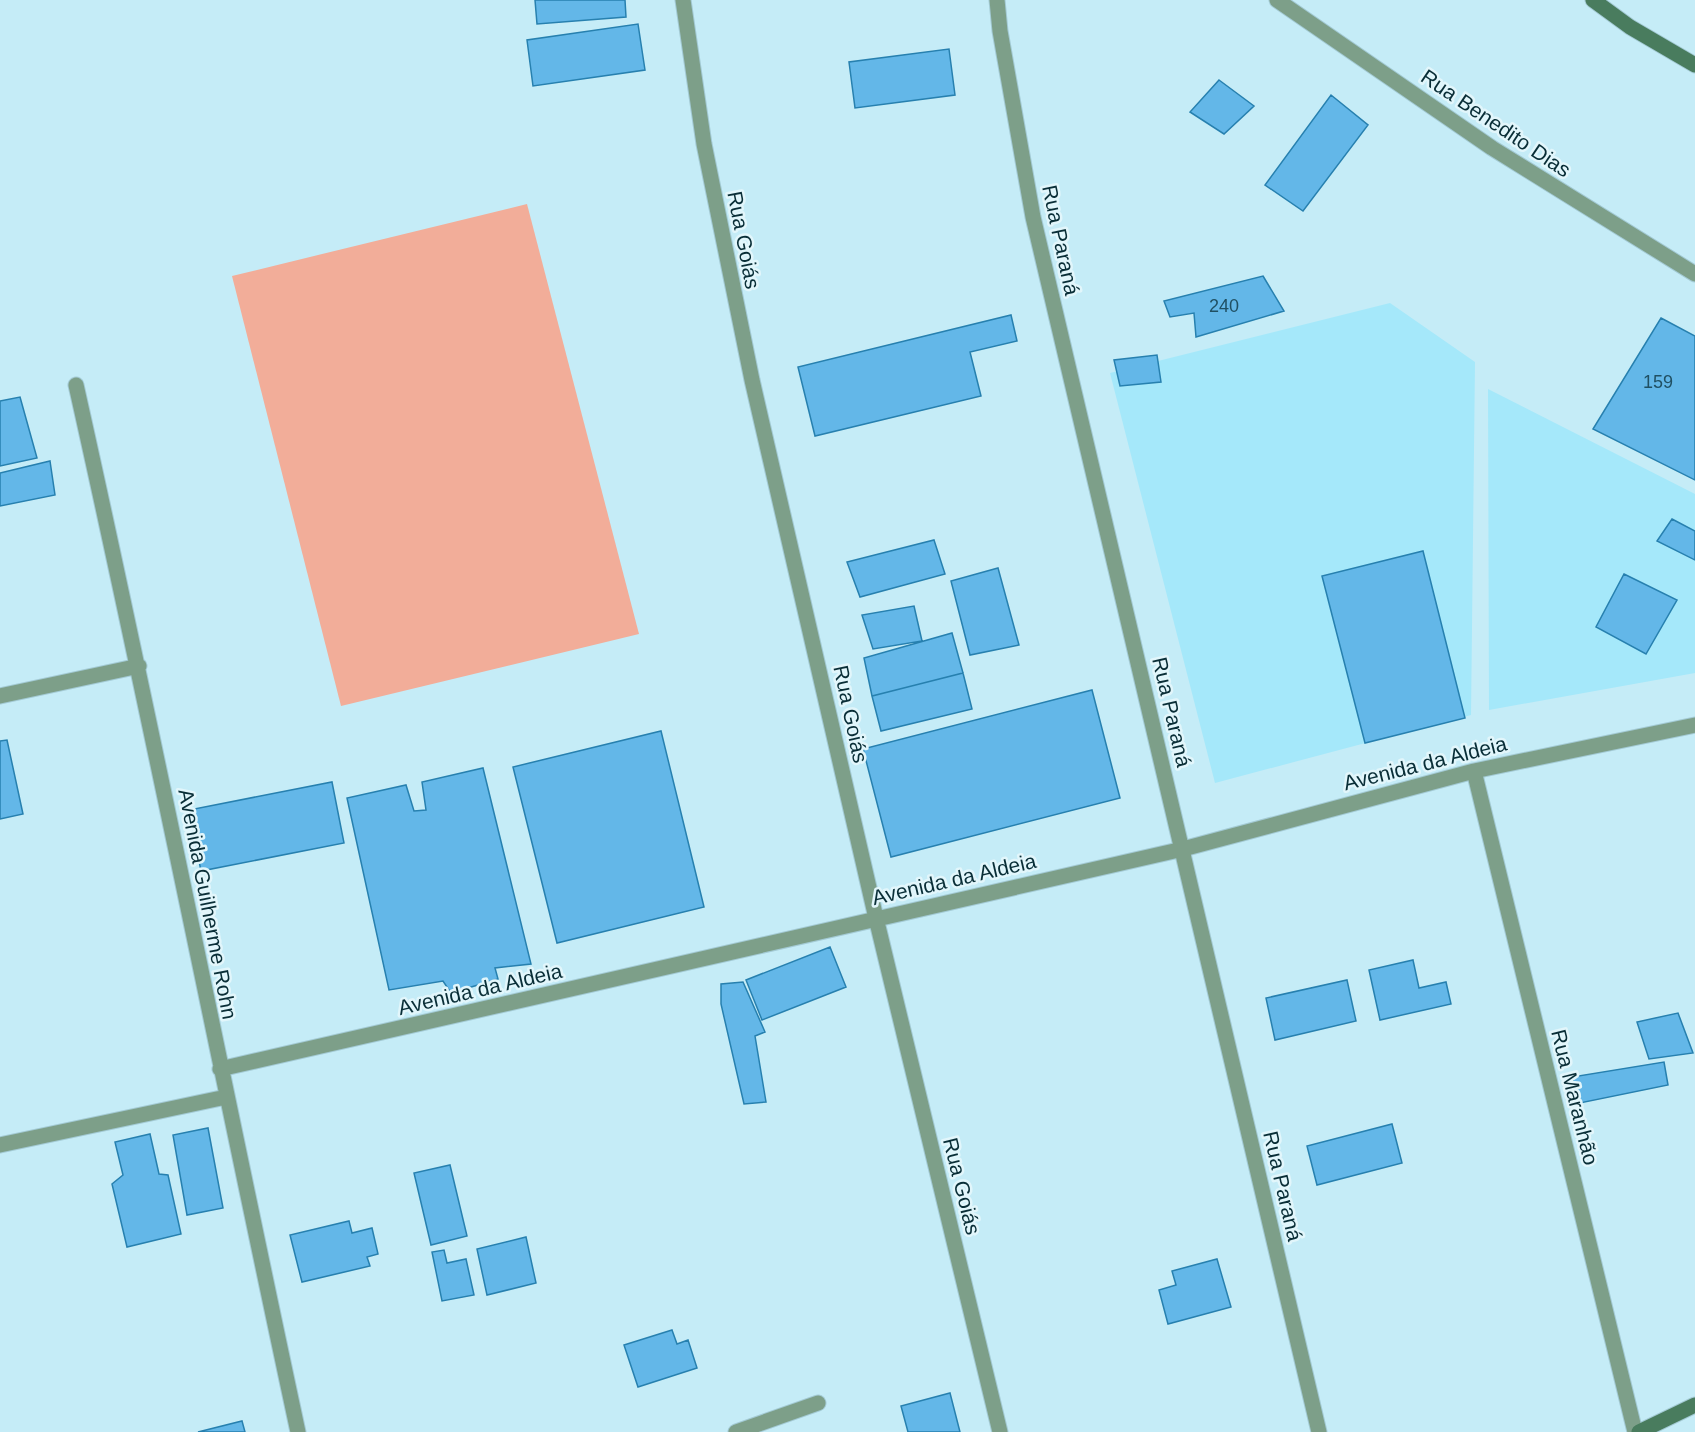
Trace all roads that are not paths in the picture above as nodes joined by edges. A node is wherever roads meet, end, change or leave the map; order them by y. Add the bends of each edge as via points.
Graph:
1 (683, 0) edge
2 (997, 0) edge
3 (1277, 0) edge
4 (1593, 0) edge
5 (1695, 65) edge
6 (1695, 274) edge
7 (76, 385) dead end
8 (139, 666) junction
9 (0, 696) edge
10 (1695, 725) edge
11 (1474, 771) junction
12 (1183, 849) junction
13 (876, 918) junction
14 (220, 1069) junction
15 (226, 1097) junction
16 (0, 1145) edge
17 (818, 1403) dead end
18 (1695, 1405) edge
19 (298, 1432) edge
20 (736, 1432) edge
21 (1000, 1432) edge
22 (1319, 1432) edge
23 (1637, 1432) edge

1 - 13 street, Rua Goiás via 725,257
2 - 12 street, Rua Paraná via 1034,217
3 - 6 street, Rua Benedito Dias via 1492,148
4 - 5 main road via 1629,27
7 - 8 street, Avenida Guilherme Rohn
8 - 9 street
8 - 14 street, Avenida Guilherme Rohn
10 - 11 street, Avenida da Aldeia
11 - 12 street, Avenida da Aldeia
11 - 23 street, Rua Maranhão
12 - 13 street, Avenida da Aldeia
12 - 22 street, Rua Paraná
13 - 14 street, Avenida da Aldeia
13 - 21 street, Rua Goiás
14 - 15 street, Avenida Guilherme Rohn
15 - 16 street
15 - 19 street, Avenida Guilherme Rohn
17 - 20 street
18 - 23 main road

